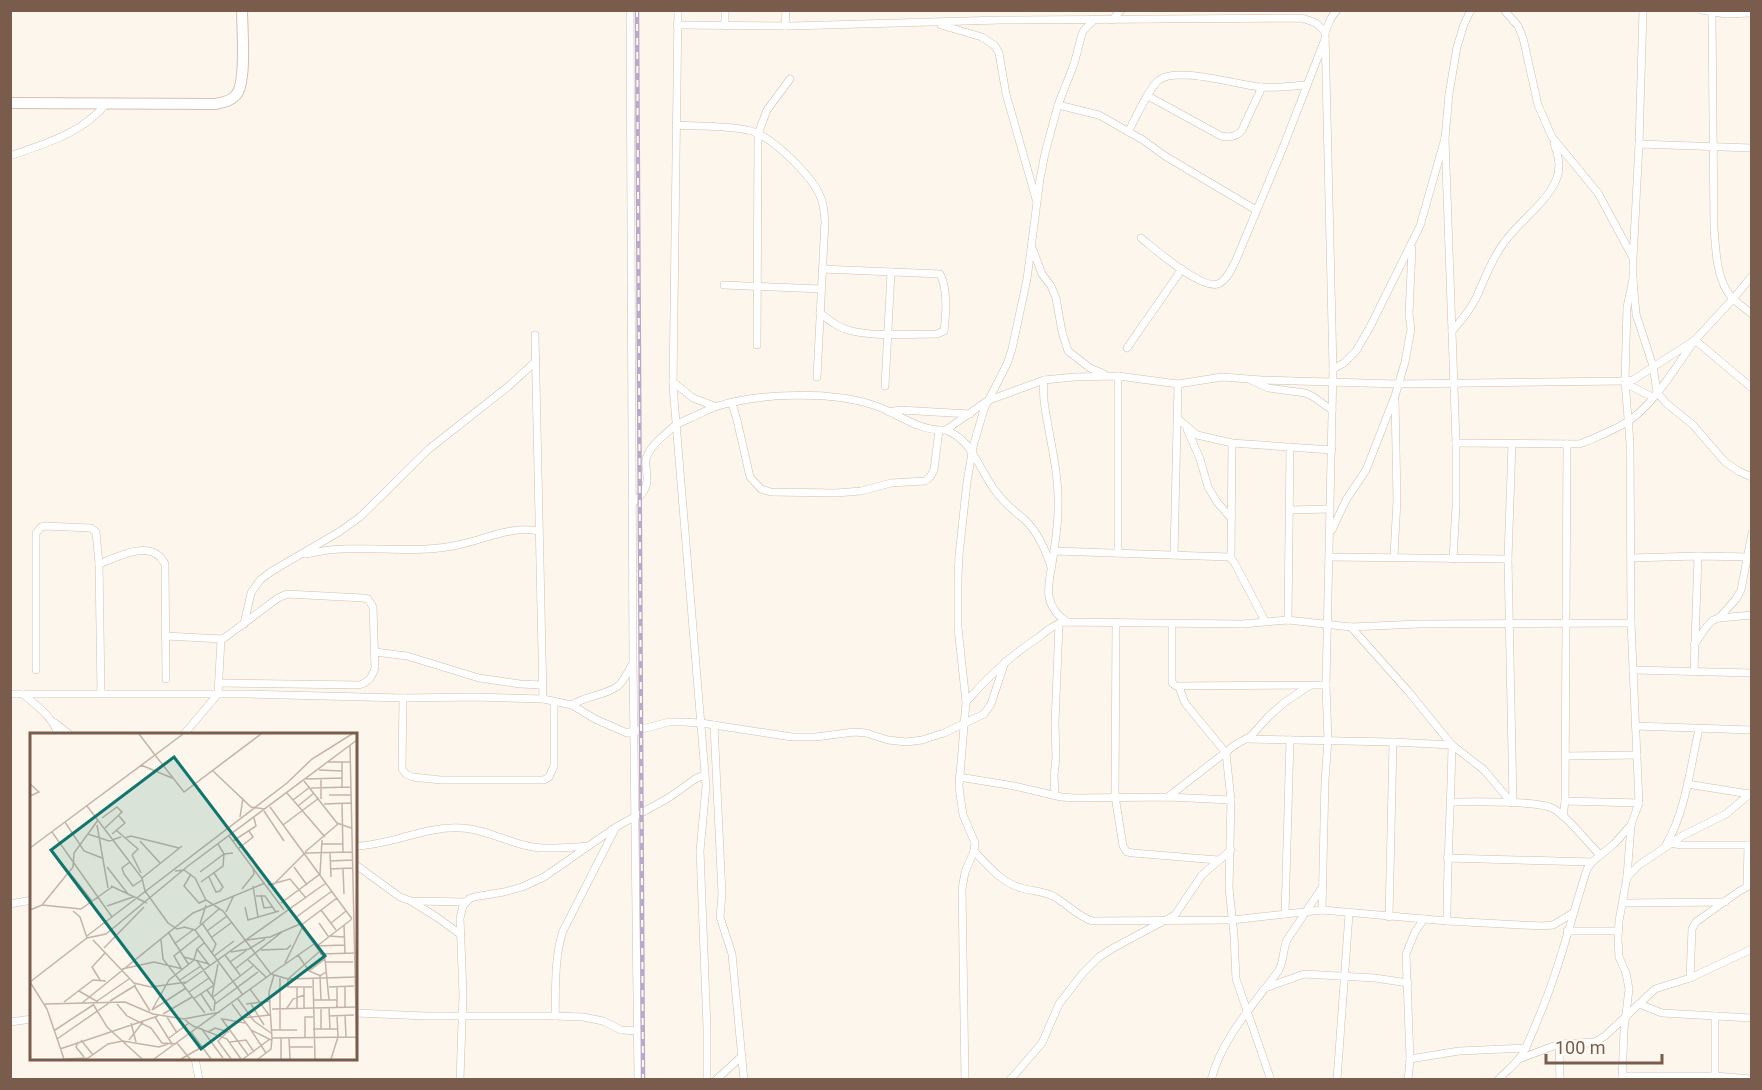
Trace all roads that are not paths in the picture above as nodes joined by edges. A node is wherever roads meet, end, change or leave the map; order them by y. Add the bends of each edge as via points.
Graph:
1 (242, 10) edge
2 (630, 10) edge
3 (676, 10) edge
4 (725, 10) edge
5 (786, 10) edge
6 (1121, 10) edge
7 (1337, 10) edge
8 (1471, 10) edge
9 (1504, 10) edge
10 (1643, 10) edge
11 (1701, 10) edge
12 (1712, 12) junction
13 (1727, 12) edge
14 (1752, 13) edge
15 (1280, 14) edge
16 (1094, 20) junction
17 (1112, 20) junction
18 (677, 23) junction
19 (933, 23) junction
20 (724, 26) junction
21 (786, 26) junction
22 (1326, 35) junction
23 (790, 79) dead end
24 (1306, 85) junction
25 (1262, 87) junction
26 (1148, 96) junction
27 (10, 103) edge
28 (106, 104) junction
29 (1058, 105) junction
30 (676, 125) junction
31 (1128, 132) junction
32 (758, 134) junction
33 (1445, 138) junction
34 (1552, 138) junction
35 (1639, 144) junction
36 (1714, 145) junction
37 (1752, 148) edge
38 (10, 156) edge
39 (1037, 203) junction
40 (1256, 210) junction
41 (1142, 238) dead end
42 (1413, 243) junction
43 (1032, 244) junction
44 (1634, 259) junction
45 (822, 269) junction
46 (1182, 269) junction
47 (891, 272) junction
48 (1752, 276) edge
49 (1633, 279) junction
50 (723, 285) dead end
51 (758, 285) junction
52 (821, 289) junction
53 (1733, 299) junction
54 (820, 313) junction
55 (1752, 314) edge
56 (1452, 331) junction
57 (888, 334) junction
58 (535, 335) dead end
59 (1695, 340) junction
60 (757, 345) dead end
61 (1127, 348) dead end
62 (536, 360) junction
63 (1653, 366) junction
64 (1333, 369) junction
65 (1109, 376) junction
66 (1118, 376) junction
67 (817, 377) dead end
68 (1249, 379) junction
69 (1044, 380) junction
70 (1332, 381) junction
71 (673, 382) junction
72 (1454, 383) junction
73 (1626, 383) junction
74 (1178, 384) junction
75 (1398, 384) junction
76 (885, 386) dead end
77 (1752, 388) edge
78 (1655, 394) junction
79 (1395, 396) junction
80 (987, 401) junction
81 (732, 403) junction
82 (714, 406) junction
83 (1332, 410) junction
84 (889, 411) junction
85 (970, 414) junction
86 (1177, 418) junction
87 (1628, 422) junction
88 (675, 425) junction
89 (1185, 427) junction
90 (943, 430) junction
91 (1232, 443) junction
92 (1456, 443) junction
93 (1512, 443) junction
94 (1567, 444) junction
95 (1290, 447) junction
96 (1332, 450) junction
97 (972, 451) junction
98 (1752, 477) edge
99 (632, 504) junction
100 (1330, 509) junction
101 (1290, 510) junction
102 (1232, 518) junction
103 (538, 531) junction
104 (1752, 533) edge
105 (1330, 535) junction
106 (1054, 551) junction
107 (1118, 553) junction
108 (300, 555) junction
109 (1174, 555) junction
110 (1394, 556) junction
111 (1698, 556) junction
112 (1330, 557) junction
113 (1750, 557) edge
114 (1231, 558) junction
115 (1632, 558) junction
116 (1453, 559) junction
117 (1508, 559) junction
118 (99, 564) junction
119 (1051, 567) junction
120 (1752, 615) edge
121 (1719, 618) junction
122 (1288, 620) junction
123 (1265, 621) junction
124 (1067, 622) junction
125 (1116, 622) junction
126 (1631, 623) junction
127 (244, 624) junction
128 (1059, 624) junction
129 (1172, 624) junction
130 (1328, 624) junction
131 (1509, 624) junction
132 (1566, 624) junction
133 (1351, 627) junction
134 (165, 636) junction
135 (221, 639) junction
136 (1694, 645) junction
137 (375, 652) junction
138 (1005, 662) junction
139 (633, 663) junction
140 (1633, 669) junction
141 (36, 670) dead end
142 (1694, 671) junction
143 (1752, 673) edge
144 (166, 679) dead end
145 (219, 683) junction
146 (542, 685) junction
147 (1310, 685) junction
148 (1326, 685) junction
149 (1179, 687) junction
150 (101, 693) junction
151 (10, 694) edge
152 (23, 694) junction
153 (218, 694) junction
154 (403, 698) junction
155 (543, 699) junction
156 (966, 702) junction
157 (554, 703) junction
158 (572, 705) junction
159 (53, 722) junction
160 (701, 723) junction
161 (964, 724) junction
162 (714, 725) junction
163 (1635, 726) junction
164 (1699, 729) junction
165 (1752, 730) edge
166 (635, 732) junction
167 (57, 733) edge
168 (67, 733) edge
169 (186, 733) edge
170 (1246, 739) junction
171 (1290, 740) junction
172 (1328, 740) junction
173 (1393, 742) junction
174 (1452, 745) junction
175 (1226, 753) junction
176 (1636, 755) junction
177 (1566, 756) junction
178 (704, 775) junction
179 (959, 777) junction
180 (1687, 784) junction
181 (1750, 793) edge
182 (1055, 795) junction
183 (1116, 796) junction
184 (1168, 797) junction
185 (1231, 800) junction
186 (1566, 801) junction
187 (1451, 802) junction
188 (1512, 802) junction
189 (1639, 803) junction
190 (635, 816) junction
191 (1563, 816) junction
192 (1631, 825) junction
193 (616, 827) junction
194 (1668, 845) junction
195 (1750, 845) edge
196 (357, 846) edge
197 (590, 846) junction
198 (1231, 850) junction
199 (974, 851) junction
200 (1600, 855) junction
201 (1447, 858) junction
202 (1218, 860) junction
203 (1592, 862) junction
204 (357, 866) edge
205 (1627, 877) junction
206 (1750, 885) edge
207 (1322, 888) junction
208 (30, 900) edge
209 (411, 901) junction
210 (465, 902) junction
211 (1725, 902) junction
212 (1623, 903) junction
213 (10, 904) edge
214 (1322, 910) junction
215 (1308, 911) junction
216 (1285, 914) junction
217 (1349, 914) junction
218 (1573, 914) junction
219 (1389, 917) junction
220 (1424, 919) junction
221 (1167, 920) junction
222 (1232, 920) junction
223 (1447, 921) junction
224 (1567, 931) junction
225 (1618, 931) junction
226 (460, 934) junction
227 (1752, 949) edge
228 (1344, 976) junction
229 (1690, 978) junction
230 (1408, 983) junction
231 (1266, 988) junction
232 (1640, 1004) junction
233 (357, 1013) edge
234 (1247, 1013) junction
235 (463, 1015) junction
236 (555, 1016) junction
237 (1715, 1016) junction
238 (1626, 1018) junction
239 (1752, 1018) edge
240 (30, 1019) edge
241 (10, 1022) edge
242 (637, 1031) junction
243 (1559, 1044) junction
244 (1526, 1048) junction
245 (1535, 1052) junction
246 (742, 1056) junction
247 (1410, 1059) junction
248 (1519, 1059) junction
249 (195, 1060) edge
250 (1715, 1076) junction
251 (460, 1078) edge
252 (1622, 1078) edge
253 (1751, 1079) edge
254 (200, 1080) edge
255 (452, 1080) edge
256 (638, 1080) edge
257 (707, 1080) edge
258 (716, 1080) edge
259 (744, 1080) edge
260 (965, 1080) edge
261 (1010, 1080) edge
262 (1211, 1080) edge
263 (1270, 1080) edge
264 (1337, 1080) edge
265 (1408, 1080) edge
266 (1498, 1080) edge
267 (1560, 1080) edge

1 - 28 main road via 241,83 231,100 215,104
2 - 99 street
3 - 18 street
4 - 20 street
5 - 21 street
6 - 17 street
7 - 22 street
8 - 33 street via 1457,47
9 - 34 street via 1523,38 1538,105
10 - 35 street
11 - 12 street
12 - 13 street
12 - 36 street
13 - 14 street
15 - 17 street
15 - 22 street via 1308,19
16 - 17 street
16 - 19 street
16 - 29 street via 1082,34
18 - 20 street
18 - 30 street
19 - 21 street
19 - 39 street via 982,37 995,46
20 - 21 street
22 - 24 street
22 - 64 street
23 - 32 street via 767,110
24 - 25 street
24 - 40 street
25 - 26 street via 1176,74 1160,79
25 - 26 street via 1239,134 1232,137 1221,136
26 - 31 street
27 - 28 main road
28 - 38 street via 94,119 74,131
29 - 31 street via 1099,115
29 - 39 street
30 - 32 street via 743,129
30 - 71 street
31 - 40 street
32 - 45 street via 800,169 821,198 825,221
32 - 51 street
33 - 42 street
33 - 56 street
34 - 44 street via 1598,193
34 - 56 street via 1559,162 1558,178 1503,243 1476,298
35 - 36 street
35 - 44 street
36 - 37 street
36 - 53 street via 1716,248 1724,284
39 - 43 street
40 - 46 street via 1236,260 1220,283 1208,285
41 - 46 street
42 - 64 street via 1356,351
42 - 75 street via 1411,329
43 - 65 street via 1042,274 1056,298 1068,351
43 - 80 street via 1012,349
44 - 49 street
45 - 47 street
45 - 52 street
46 - 61 street
47 - 57 street
47 - 57 street via 940,274 946,312 944,331 937,334
48 - 53 street
49 - 63 street via 1636,314
49 - 73 street via 1627,307
50 - 51 street
51 - 52 street
51 - 60 street
52 - 54 street
53 - 55 street
53 - 59 street
54 - 57 street via 849,330
54 - 67 street
56 - 72 street
57 - 76 street
58 - 62 street
59 - 63 street
59 - 77 street
59 - 78 street
62 - 103 street
62 - 108 street via 429,449 360,517
63 - 73 street
63 - 78 street
64 - 70 street
65 - 66 street
65 - 69 street
66 - 74 street
66 - 107 street
68 - 70 street
68 - 74 street via 1216,377
68 - 83 street via 1268,388 1305,393
69 - 80 street
69 - 106 street via 1058,482
70 - 75 street
70 - 83 street
71 - 82 street via 693,398
71 - 88 street
72 - 73 street
72 - 75 street
72 - 92 street
73 - 78 street
73 - 87 street
74 - 86 street
75 - 79 street
78 - 87 street
78 - 98 street via 1693,425 1725,462
79 - 105 street via 1366,471
79 - 110 street
80 - 85 street
80 - 97 street
81 - 82 street
81 - 84 street via 802,396 844,399
81 - 90 street via 750,477 760,489 771,492 836,493 925,481 934,470
82 - 88 street
83 - 96 street
84 - 85 street
84 - 90 street via 925,428
85 - 90 street
86 - 89 street
86 - 109 street
87 - 94 street via 1585,442
87 - 115 street
88 - 99 street via 647,456 648,482
88 - 160 street
89 - 91 street via 1197,435
89 - 102 street via 1208,487
90 - 97 street via 959,436
91 - 95 street
91 - 102 street
92 - 93 street
92 - 116 street
93 - 94 street
93 - 117 street
94 - 132 street
95 - 96 street
95 - 101 street
96 - 100 street
97 - 119 street via 998,495 1038,537
97 - 156 street via 958,578 958,628
99 - 139 street
100 - 101 street
100 - 105 street
101 - 122 street
102 - 114 street
103 - 108 street via 515,529 433,549 345,549
103 - 146 street
104 - 113 street
105 - 112 street
106 - 107 street
106 - 119 street
107 - 109 street
108 - 127 street via 260,580 251,593
109 - 114 street
110 - 112 street
110 - 116 street
111 - 113 street
111 - 115 street
111 - 136 street
112 - 130 street
113 - 121 street via 1736,599
114 - 123 street
115 - 126 street
116 - 117 street
117 - 131 street
118 - 134 street via 134,552 147,550 159,554 165,564
118 - 141 street via 96,532 91,528 45,526 36,533
118 - 150 street
119 - 124 street via 1050,602 1057,615
120 - 121 street
121 - 136 street via 1707,626
122 - 123 street
122 - 130 street
123 - 129 street
124 - 125 street
124 - 128 street
125 - 129 street
125 - 183 street
126 - 132 street
126 - 140 street
127 - 135 street
127 - 137 street via 287,594 368,599 373,607
128 - 138 street
128 - 182 street
129 - 149 street via 1172,682
130 - 133 street
130 - 148 street
131 - 132 street
131 - 133 street
131 - 188 street
132 - 177 street
133 - 174 street
134 - 135 street
134 - 144 street
135 - 145 street
136 - 142 street
137 - 145 street via 372,676 359,686
137 - 146 street via 416,658 479,678
138 - 156 street
138 - 161 street via 987,711
139 - 158 street via 618,686
139 - 166 street
140 - 142 street
140 - 163 street
142 - 143 street
145 - 153 street
146 - 155 street
147 - 148 street
147 - 149 street
147 - 170 street via 1285,702
148 - 172 street
149 - 175 street via 1185,703
150 - 152 street
150 - 153 street
151 - 152 street
152 - 159 street
153 - 154 street
153 - 169 street
154 - 155 street
154 - 157 street via 402,770 412,777 441,780 549,777 555,766
155 - 157 street
156 - 161 street
157 - 158 street
158 - 166 street via 623,732
159 - 167 street
159 - 168 street
160 - 162 street
160 - 166 street via 669,722
160 - 178 street
161 - 162 street via 906,742 866,733 792,737
161 - 179 street
162 - 246 street via 720,917 732,954
163 - 164 street
163 - 176 street
164 - 165 street
164 - 180 street
166 - 190 street
170 - 171 street
170 - 175 street
171 - 172 street
171 - 216 street
172 - 173 street
172 - 207 street
173 - 174 street
173 - 219 street
174 - 187 street
174 - 188 street via 1484,770
175 - 184 street
175 - 185 street
176 - 177 street
176 - 189 street
177 - 186 street
178 - 190 street
178 - 257 street via 700,851
179 - 182 street
179 - 199 street via 961,808 973,837
180 - 181 street
180 - 194 street
181 - 194 street via 1726,814
182 - 183 street
183 - 184 street
183 - 202 street via 1120,835 1127,852
184 - 185 street
185 - 198 street
186 - 189 street
186 - 191 street
187 - 188 street
187 - 201 street
188 - 191 street via 1551,807
189 - 192 street
190 - 193 street
190 - 242 street
191 - 200 street
192 - 200 street
192 - 205 street
193 - 197 street
193 - 236 street via 563,931 557,956
194 - 195 street
194 - 205 street
195 - 206 street
196 - 197 street via 459,828 532,847
197 - 210 street via 522,887
198 - 202 street
198 - 222 street
199 - 221 street via 1018,888 1049,894 1085,919
199 - 260 street via 962,889
200 - 203 street
201 - 203 street
201 - 223 street
202 - 221 street
203 - 218 street
204 - 209 street
205 - 212 street
206 - 211 street
207 - 214 street
207 - 215 street
208 - 213 street
209 - 210 street
209 - 226 street
210 - 226 street
211 - 212 street
211 - 229 street via 1692,929
212 - 225 street
214 - 215 street
214 - 217 street
215 - 216 street
215 - 231 street via 1287,940 1283,962
216 - 222 street
217 - 219 street
217 - 228 street
218 - 223 street via 1553,925 1542,926
218 - 224 street
219 - 220 street
220 - 223 street
220 - 230 street via 1406,954
221 - 222 street
221 - 261 street via 1099,957 1083,973 1059,1004 1042,1043
222 - 234 street via 1236,979
224 - 225 street
224 - 244 street
225 - 238 street via 1619,957 1629,989
226 - 235 street
227 - 229 street
228 - 230 street
228 - 231 street via 1304,974
228 - 264 street
229 - 232 street via 1655,989
230 - 247 street
231 - 234 street
232 - 237 street via 1662,1014
232 - 238 street
233 - 235 street
234 - 262 street via 1226,1045
234 - 263 street
235 - 236 street
235 - 251 street
236 - 242 street via 583,1017 621,1030
237 - 239 street
237 - 250 street
238 - 243 street via 1595,1042
238 - 252 street
240 - 241 street
242 - 256 street
243 - 245 street
243 - 267 street
244 - 245 street
244 - 247 street via 1459,1051
244 - 248 street
245 - 248 street
246 - 258 street
246 - 259 street
247 - 265 street
248 - 266 street
249 - 254 street
250 - 252 street
250 - 253 street
251 - 255 street

